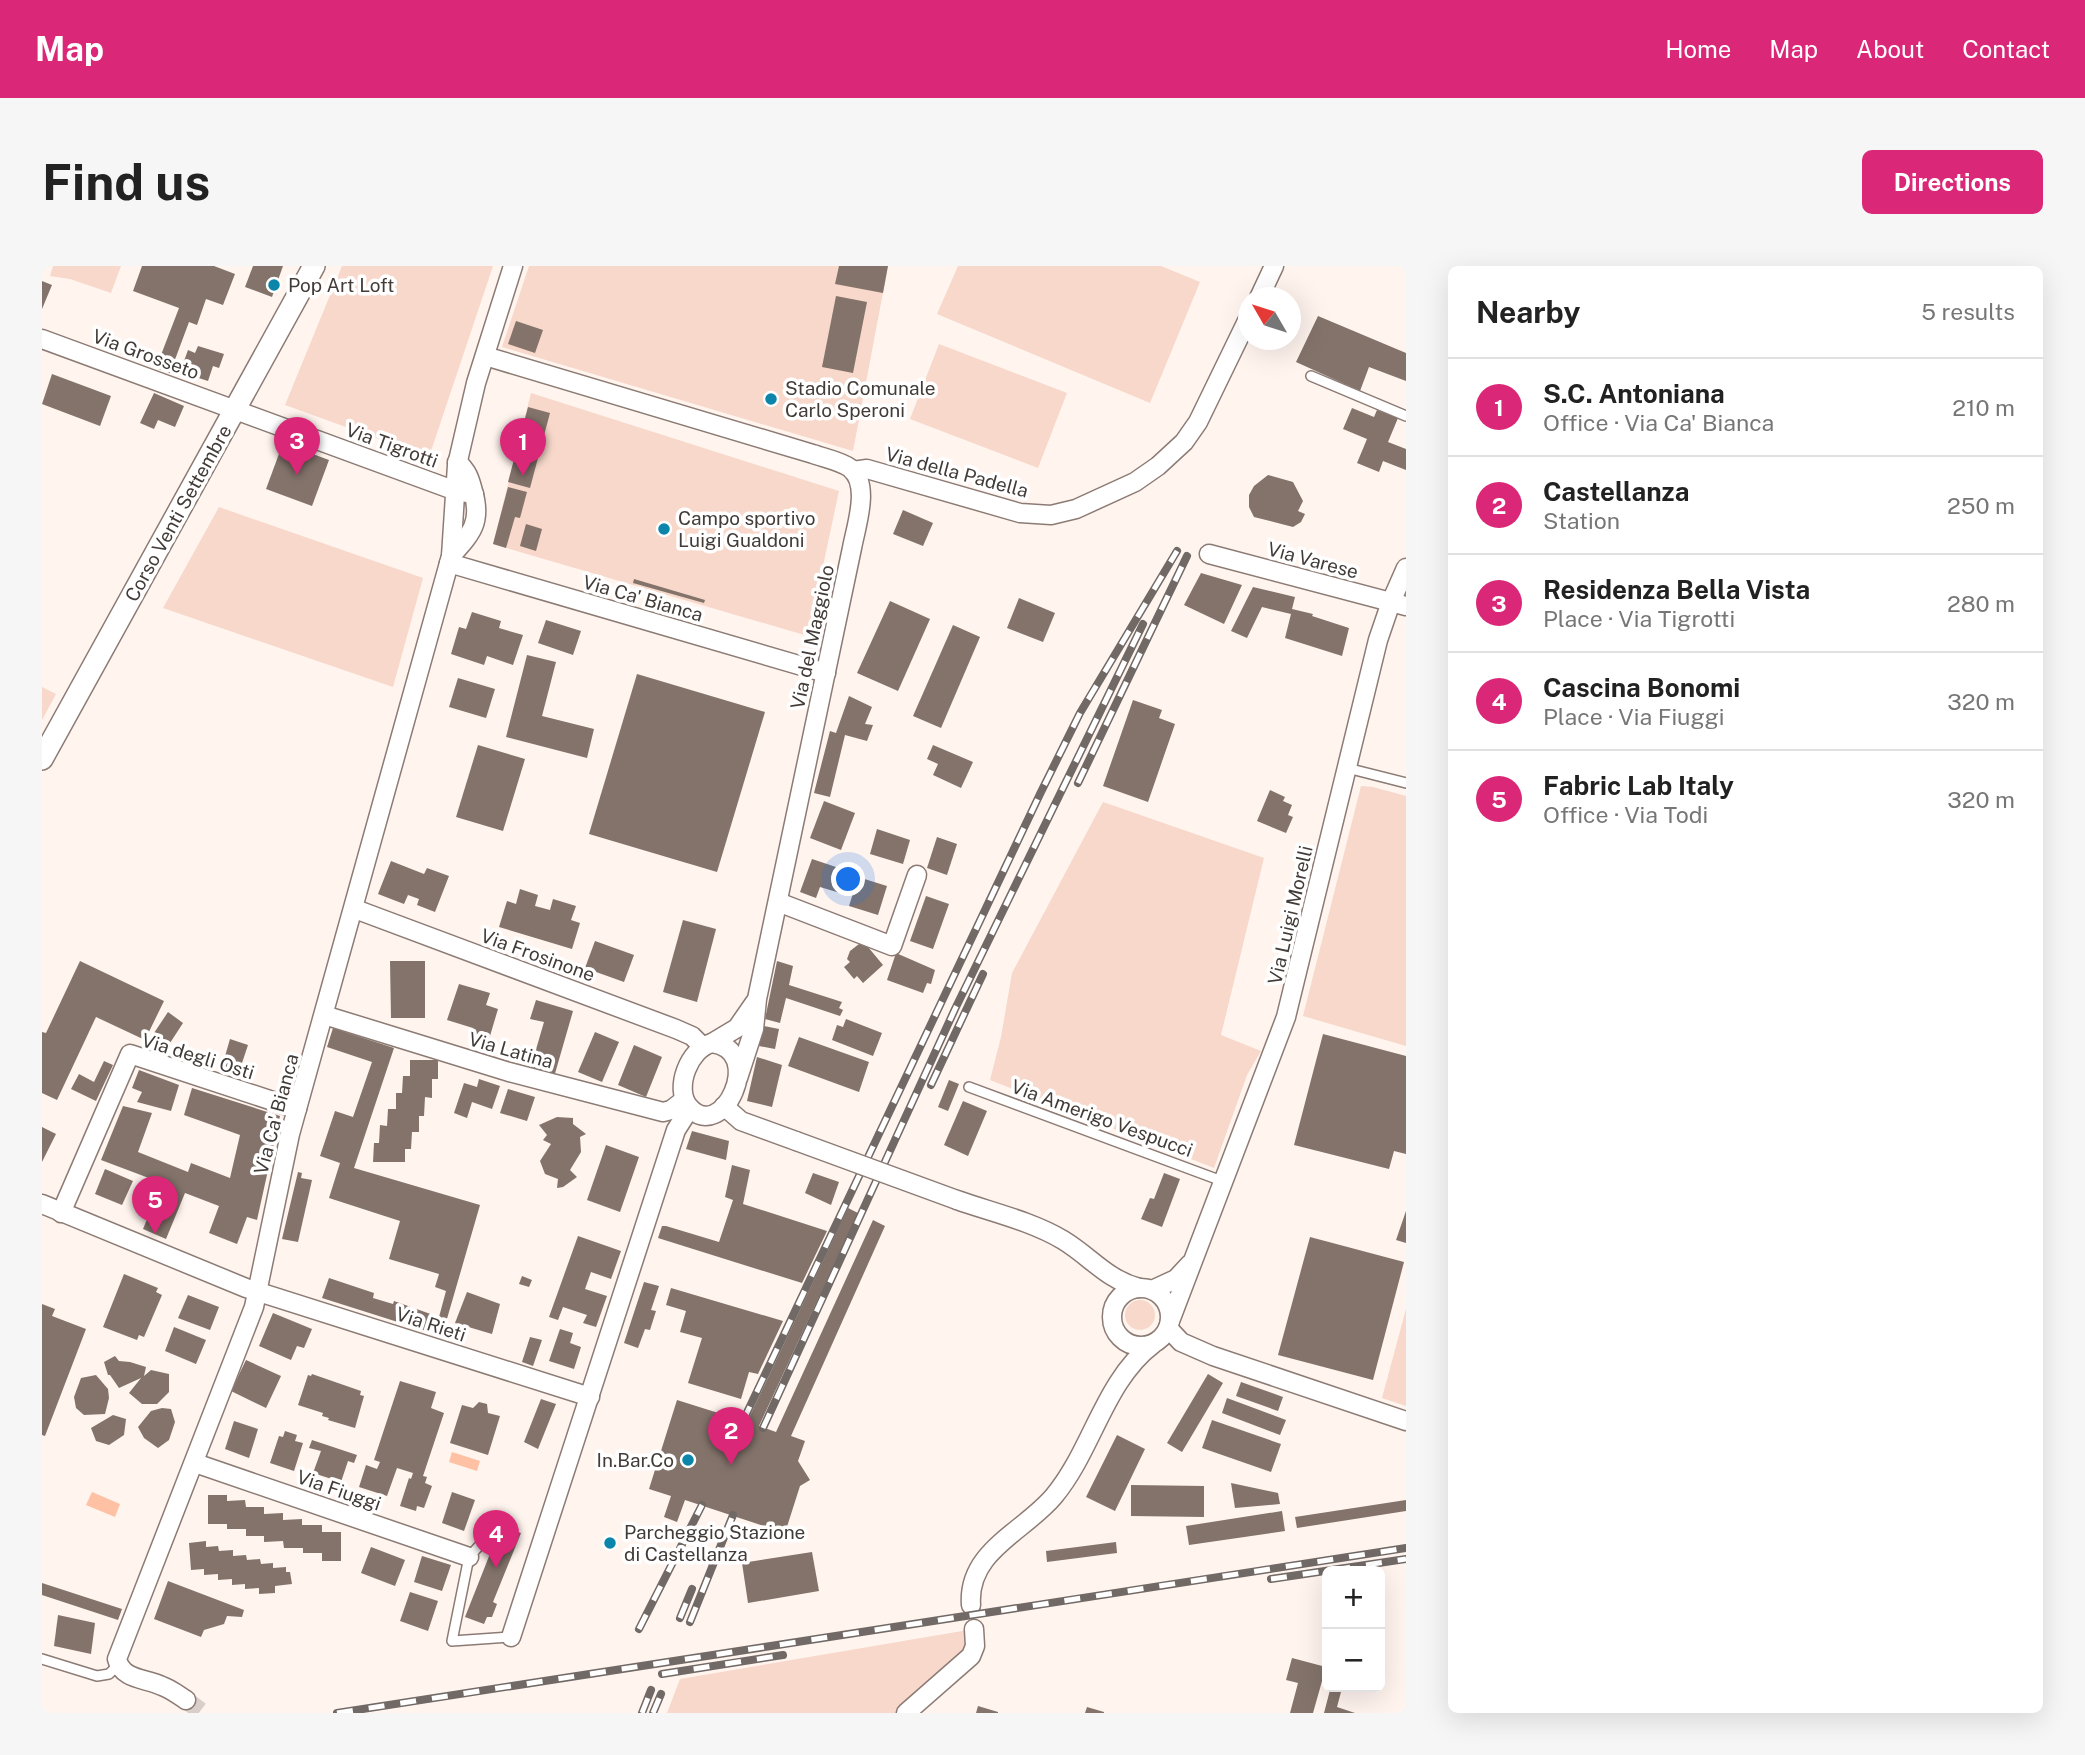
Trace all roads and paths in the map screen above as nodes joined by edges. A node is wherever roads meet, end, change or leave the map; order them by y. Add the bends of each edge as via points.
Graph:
1 (314, 266) edge
2 (513, 266) edge
3 (1274, 266) edge
4 (1264, 287) edge
5 (42, 339) edge
6 (1238, 340) edge
7 (485, 356) junction
8 (1311, 376) dead end
9 (235, 410) junction
10 (1406, 416) edge
11 (853, 471) junction
12 (465, 493) junction
13 (1209, 554) dead end
14 (450, 559) junction
15 (1406, 568) edge
16 (1398, 604) edge
17 (826, 673) junction
18 (42, 759) edge
19 (1347, 768) junction
20 (1406, 783) edge
21 (917, 875) dead end
22 (778, 902) junction
23 (355, 909) junction
24 (757, 999) junction
25 (324, 1015) junction
26 (707, 1045) junction
27 (738, 1078) junction
28 (969, 1087) dead end
29 (687, 1104) junction
30 (724, 1106) junction
31 (297, 1109) junction
32 (1222, 1181) junction
33 (42, 1204) edge
34 (61, 1213) junction
35 (1190, 1264) junction
36 (1094, 1265) junction
37 (1146, 1289) junction
38 (258, 1291) junction
39 (1113, 1310) junction
40 (1169, 1325) junction
41 (1122, 1339) junction
42 (1153, 1344) junction
43 (1123, 1375) junction
44 (590, 1397) junction
45 (1406, 1421) edge
46 (195, 1463) junction
47 (488, 1536) dead end
48 (469, 1557) junction
49 (971, 1605) dead end
50 (974, 1629) dead end
51 (511, 1637) joint
52 (42, 1659) edge
53 (118, 1665) junction
54 (186, 1700) tunnel mouth
55 (906, 1713) edge

1 - 9 street, Corso Venti Settembre
2 - 7 street, Via Ca' Bianca
3 - 4 street
5 - 9 street, Via Grosseto
6 - 11 street, Via della Padella via 1188,437 1147,474 1083,506 1056,514 1027,514 867,469
7 - 11 street via 813,454
7 - 12 street, Via Ca' Bianca via 457,461
8 - 10 lane
9 - 12 street, Via Tigrotti
9 - 18 street, Corso Venti Settembre
11 - 17 street, Via del Maggiolo via 860,488 858,518
12 - 14 street, Via Ca' Bianca
12 - 14 street, Via Ca' Bianca via 478,510 475,524
13 - 16 street, Via Varese
14 - 17 street, Via Ca' Bianca
14 - 23 street, Via Ca' Bianca
15 - 16 street, Via Luigi Morelli
16 - 19 street, Via Luigi Morelli via 1378,640
17 - 22 street, Via del Maggiolo
19 - 20 lane
19 - 32 street, Via Luigi Morelli via 1286,1017
21 - 22 street via 892,946
22 - 24 street, Via del Maggiolo
23 - 25 street, Via Ca' Bianca
23 - 26 street, Via Frosinone via 676,1029
24 - 26 street, Via del Maggiolo via 737,1028
24 - 27 street, Via del Maggiolo via 754,1029
25 - 29 street, Via Latina via 509,1072 663,1112
25 - 31 street, Via Ca' Bianca
26 - 27 street via 724,1047 731,1054
26 - 29 street via 687,1067 683,1084
27 - 30 street
28 - 32 lane, Via Amerigo Vespucci
29 - 30 street via 705,1116
29 - 44 street
30 - 36 street, bridge via 741,1121 1053,1235
31 - 34 street, Via degli Osti via 130,1054
31 - 38 street, Via Ca' Bianca
32 - 35 street, Via Luigi Morelli
33 - 34 street, Via Rieti
34 - 38 street, Via Rieti
35 - 37 street via 1176,1279
35 - 40 street, Via Luigi Morelli
36 - 37 street via 1120,1282
36 - 39 street
37 - 39 street via 1123,1295
37 - 40 street via 1166,1303
38 - 44 street, Via Rieti
38 - 46 street, Via Ca' Bianca
39 - 41 street via 1113,1325
40 - 42 street
40 - 45 street via 1181,1342 1213,1356
41 - 42 street via 1137,1346
41 - 43 street
42 - 43 street
43 - 49 street via 1059,1490 978,1567 971,1582
44 - 51 street
46 - 48 street, Via Fiuggi
46 - 53 street, Via Ca' Bianca via 118,1655
47 - 48 lane
48 - 51 lane via 452,1641
50 - 55 street via 971,1656
52 - 53 lane via 97,1676
53 - 54 street via 129,1675 163,1686

